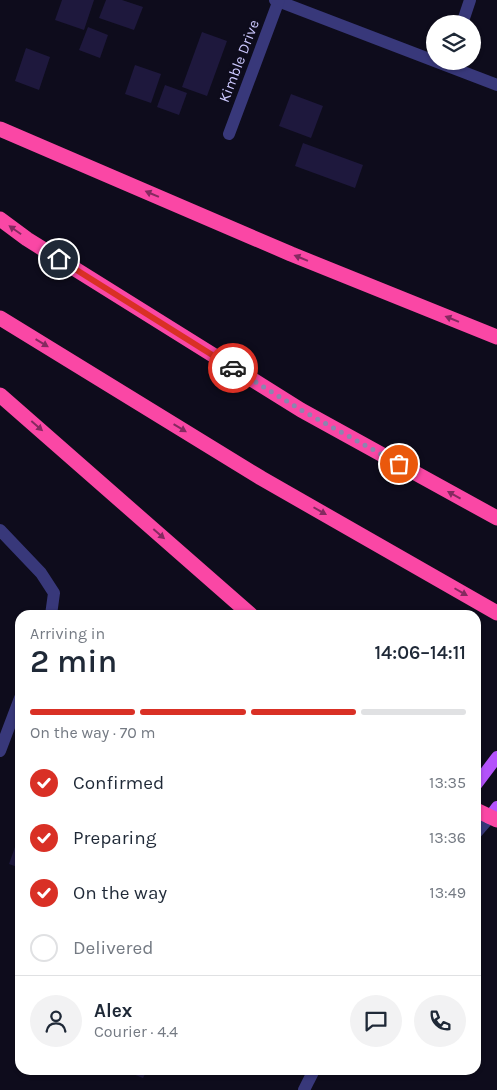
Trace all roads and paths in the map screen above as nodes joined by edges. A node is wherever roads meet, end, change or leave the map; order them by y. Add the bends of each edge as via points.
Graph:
1 (278, 0) edge
2 (470, 0) edge
3 (465, 15) edge
4 (426, 56) edge
5 (461, 70) edge
6 (497, 85) edge
7 (0, 129) edge
8 (230, 134) dead end
9 (0, 219) edge
10 (0, 318) edge
11 (497, 337) edge
12 (0, 395) edge
13 (497, 518) edge
14 (0, 530) edge
15 (52, 610) edge
16 (245, 610) edge
17 (497, 613) edge
18 (15, 711) edge
19 (0, 750) edge
20 (497, 757) edge
21 (481, 778) edge
22 (490, 814) edge
23 (481, 826) edge
24 (312, 1075) edge
25 (304, 1090) edge

1 - 4 street
1 - 8 street, Kimble Drive
2 - 3 street
5 - 6 street
11 -> 7 highway via 291,254
13 -> 9 highway via 301,410
10 -> 17 highway via 261,478
12 -> 16 highway
14 - 15 street via 42,572 54,593
18 - 19 street
20 - 21 main road
22 - 23 street
24 - 25 street

